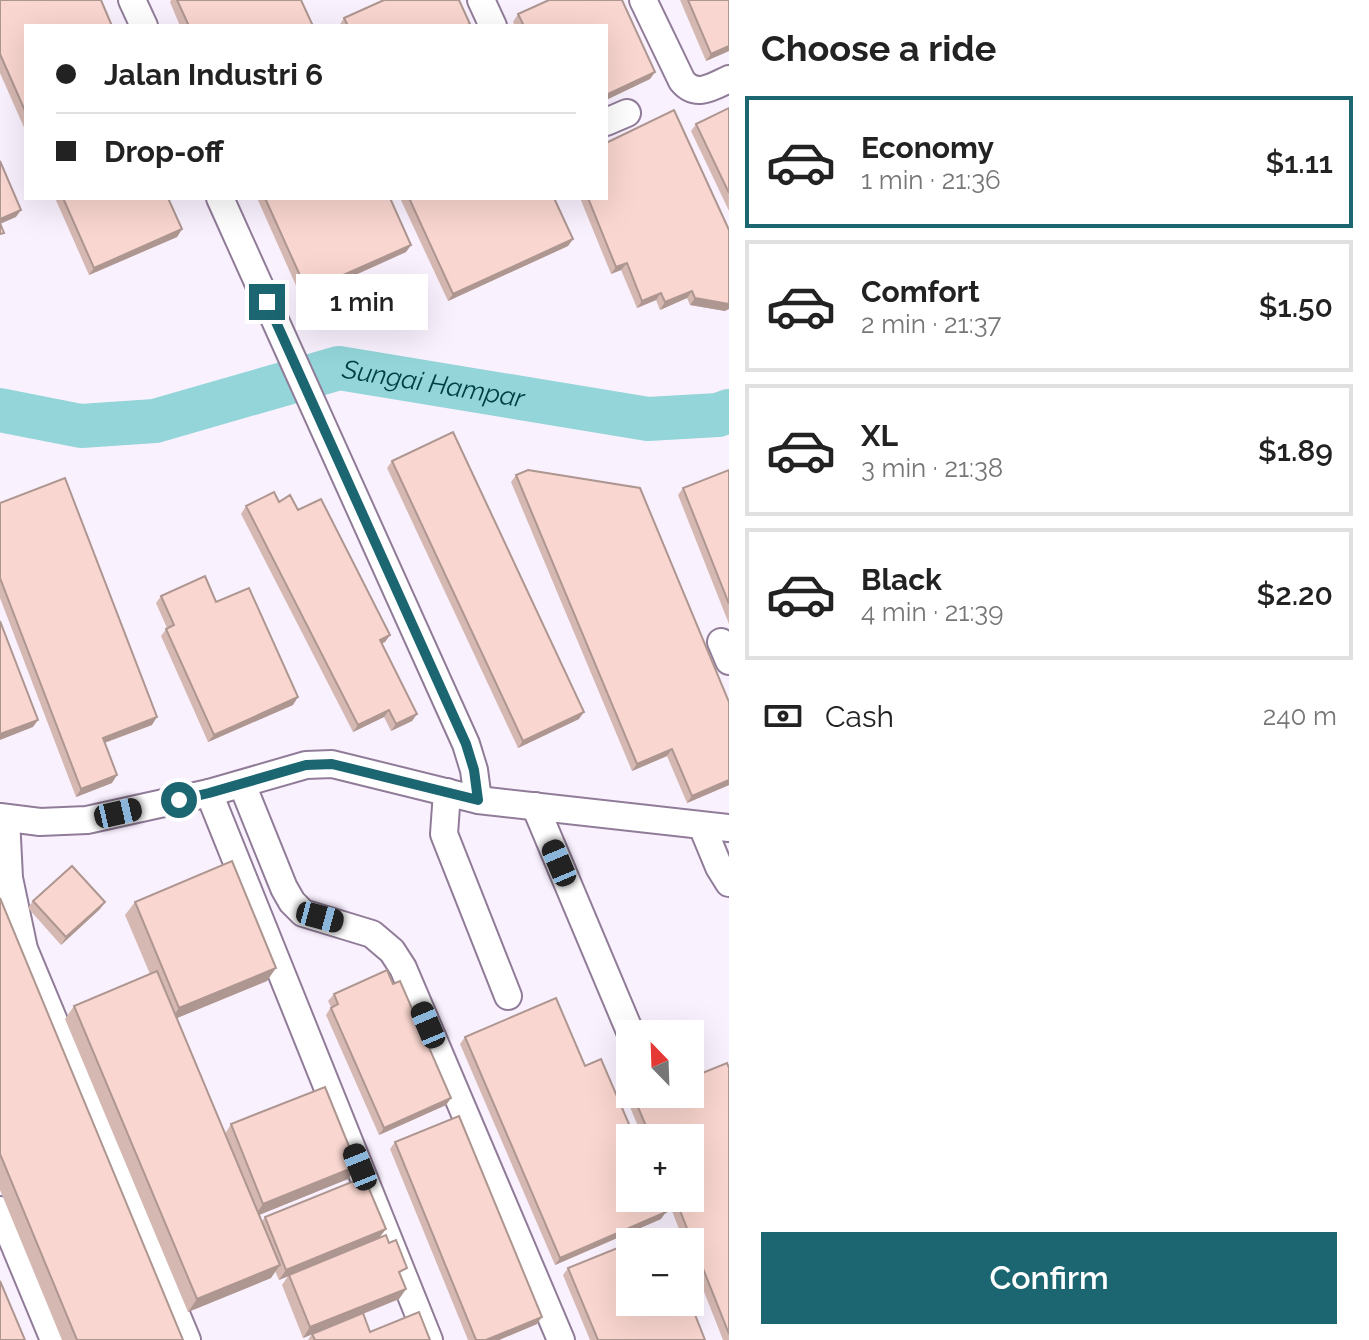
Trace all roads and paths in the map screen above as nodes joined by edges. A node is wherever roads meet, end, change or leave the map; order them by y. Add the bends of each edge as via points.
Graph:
1 (132, 0) edge
2 (481, 0) edge
3 (643, 0) edge
4 (143, 24) edge
5 (492, 24) edge
6 (729, 79) edge
7 (221, 200) edge
8 (242, 784) junction
9 (447, 792) junction
10 (209, 793) junction
11 (478, 800) junction
12 (535, 806) junction
13 (3, 818) edge
14 (702, 826) junction
15 (729, 828) edge
16 (729, 883) edge
17 (508, 996) dead end
18 (625, 1020) edge
19 (0, 1210) edge
20 (54, 1340) edge
21 (187, 1340) edge
22 (429, 1340) edge
23 (561, 1340) edge

1 - 4 street
2 - 5 street
3 - 6 street via 688,88 705,90
7 - 11 street via 466,744
8 - 9 street via 306,765 332,764
8 - 10 street
8 - 23 street via 292,902 303,913 372,934 403,968
9 - 11 street
9 - 17 street via 444,834
10 - 13 street via 87,820
10 - 22 street
11 - 12 street
12 - 14 street
12 - 18 street
13 - 21 street via 24,949
14 - 15 street
14 - 16 street
19 - 20 street

